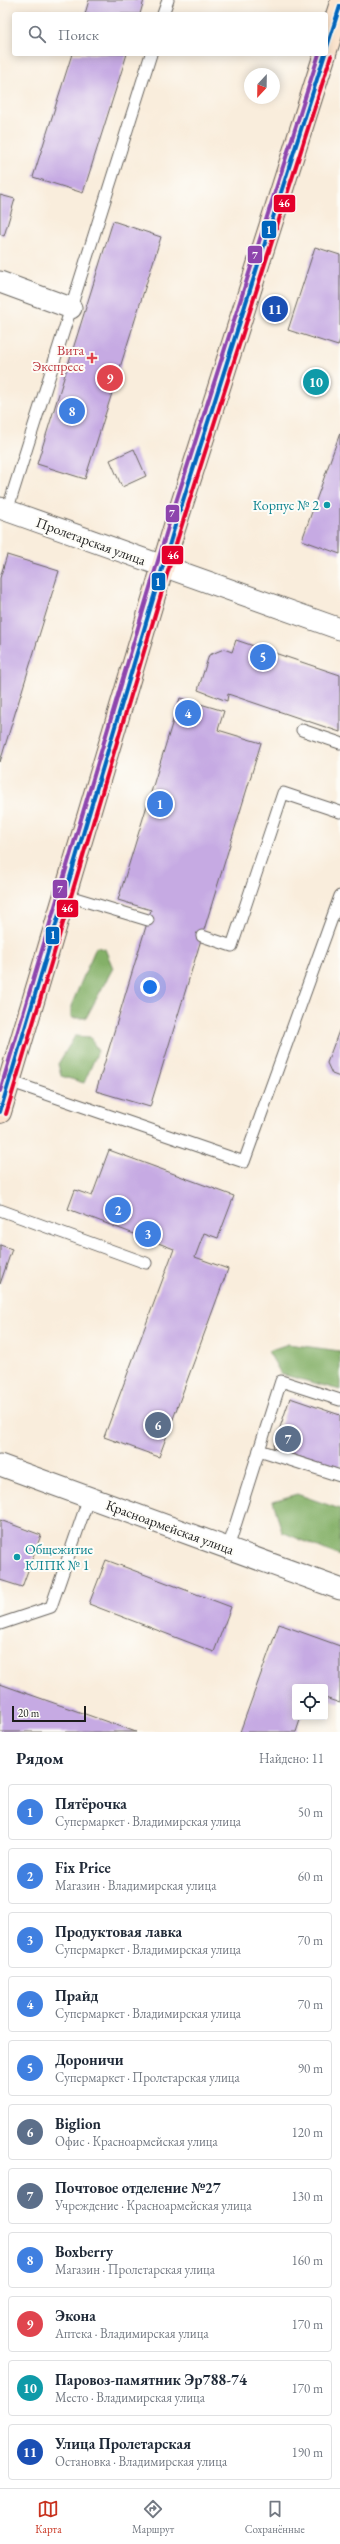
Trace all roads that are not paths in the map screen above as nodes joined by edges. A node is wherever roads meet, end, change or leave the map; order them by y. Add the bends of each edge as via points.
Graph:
1 (168, 0) edge
2 (340, 6) edge
3 (164, 12) edge
4 (328, 44) edge
5 (150, 56) edge
6 (324, 56) edge
7 (0, 282) edge
8 (71, 308) junction
9 (3, 509) edge
10 (164, 567) junction
11 (340, 630) edge
12 (302, 730) dead end
13 (340, 743) edge
14 (340, 812) edge
15 (65, 895) junction
16 (340, 896) edge
17 (148, 920) dead end
18 (202, 936) dead end
19 (4, 1080) edge
20 (0, 1112) edge
21 (0, 1210) edge
22 (146, 1263) dead end
23 (340, 1400) edge
24 (259, 1450) junction
25 (0, 1465) edge
26 (340, 1476) edge
27 (89, 1497) junction
28 (228, 1548) junction
29 (340, 1589) edge
30 (0, 1624) edge

1 - 3 lane
2 - 4 main road
5 - 8 lane
6 - 10 main road
7 - 8 street
8 - 9 lane
9 - 10 street, Пролетарская улица
10 - 11 street, Пролетарская улица
10 - 15 main road
12 - 13 lane
14 - 18 lane via 283,793 232,946
15 - 17 lane
15 - 19 main road
16 - 19 lane via 244,1162
19 - 20 main road
21 - 22 lane
23 - 24 lane via 281,1381
24 - 26 lane
24 - 28 lane
25 - 27 street, Красноармейская улица
27 - 28 street, Красноармейская улица
27 - 30 lane via 51,1606
28 - 29 street, Красноармейская улица

